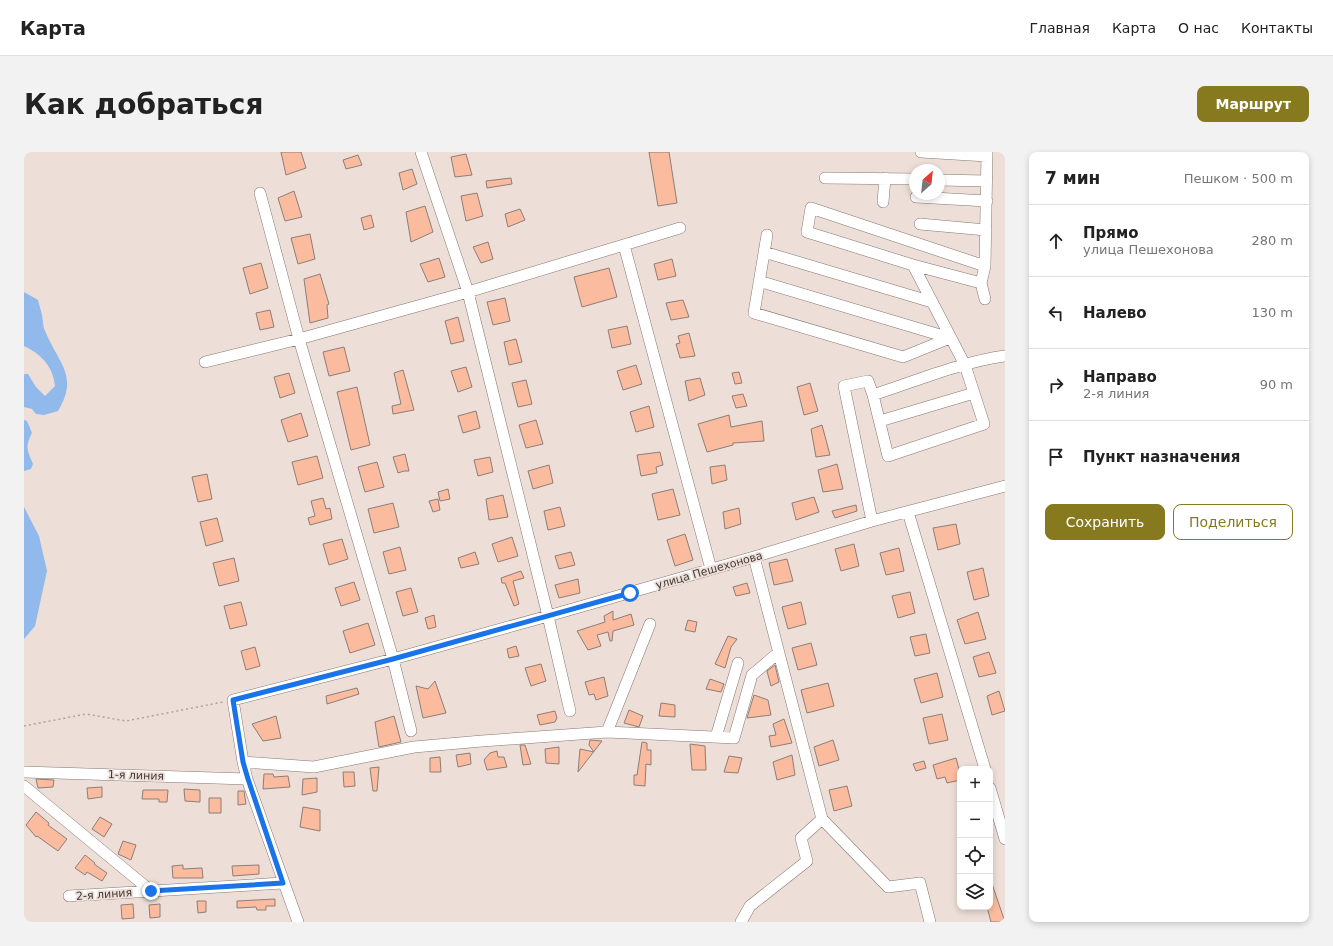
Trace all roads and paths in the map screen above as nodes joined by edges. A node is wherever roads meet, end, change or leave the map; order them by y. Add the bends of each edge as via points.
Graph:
1 (421, 152) edge
2 (922, 152) edge
3 (987, 154) edge
4 (825, 178) dead end
5 (885, 178) junction
6 (909, 179) edge
7 (945, 180) edge
8 (987, 181) junction
9 (260, 193) dead end
10 (945, 199) edge
11 (987, 201) junction
12 (883, 202) dead end
13 (920, 224) dead end
14 (680, 228) dead end
15 (986, 230) junction
16 (767, 235) dead end
17 (624, 245) junction
18 (764, 252) junction
19 (913, 265) junction
20 (985, 266) junction
21 (759, 281) junction
22 (981, 283) junction
23 (468, 292) junction
24 (985, 299) dead end
25 (932, 302) junction
26 (950, 338) junction
27 (299, 339) junction
28 (1005, 356) edge
29 (205, 362) dead end
30 (965, 365) junction
31 (974, 393) junction
32 (873, 395) junction
33 (880, 421) junction
34 (1005, 486) edge
35 (908, 512) junction
36 (872, 521) junction
37 (754, 558) junction
38 (711, 569) junction
39 (548, 616) junction
40 (650, 624) dead end
41 (778, 653) junction
42 (393, 659) junction
43 (738, 663) dead end
44 (233, 700) junction
45 (570, 712) dead end
46 (24, 726) edge
47 (411, 731) dead end
48 (607, 732) junction
49 (716, 737) junction
50 (243, 762) junction
51 (983, 766) edge
52 (24, 772) edge
53 (248, 779) junction
54 (24, 786) edge
55 (993, 798) edge
56 (822, 819) junction
57 (1005, 838) edge
58 (283, 883) junction
59 (151, 891) junction
60 (69, 896) dead end
61 (298, 922) edge
62 (741, 922) edge
63 (930, 922) edge

1 - 23 street
2 - 3 street
3 - 8 street
4 - 5 street
5 - 6 street
5 - 12 street
7 - 8 street
8 - 11 street
9 - 27 street
10 - 11 street
11 - 15 street
13 - 15 street
14 - 17 street
15 - 20 street
16 - 18 street
17 - 23 street
17 - 38 street
18 - 21 street
18 - 25 street
19 - 20 street via 807,232 810,208
19 - 22 street
19 - 25 street
20 - 22 street
21 - 26 street
21 - 26 street via 754,313 903,356
22 - 24 street
23 - 27 street
23 - 39 street
25 - 26 street
26 - 30 street
27 - 29 street
27 - 42 street
28 - 30 street
30 - 31 street
30 - 32 street
31 - 33 street
31 - 33 street via 984,424 888,456
32 - 33 street
32 - 36 street via 868,381 844,386
34 - 35 street, улица Пешехонова
35 - 36 street, улица Пешехонова
35 - 51 street
36 - 37 street, улица Пешехонова
37 - 38 street, улица Пешехонова
37 - 41 street
38 - 39 street, улица Пешехонова
39 - 42 street, улица Пешехонова
39 - 45 street
40 - 48 street
41 - 49 street via 752,675 734,738
41 - 56 street
42 - 44 street, улица Пешехонова
42 - 47 street
43 - 49 street
44 - 46 path via 126,721 86,714
44 - 50 street
48 - 49 street
48 - 50 street via 414,748 314,767
50 - 53 street
52 - 53 street, 1-я линия
53 - 58 street
54 - 59 street
55 - 57 street
56 - 62 street via 801,838 807,861 750,906
56 - 63 street via 888,887 920,883
58 - 59 street, 2-я линия
58 - 61 street
59 - 60 street, 2-я линия

